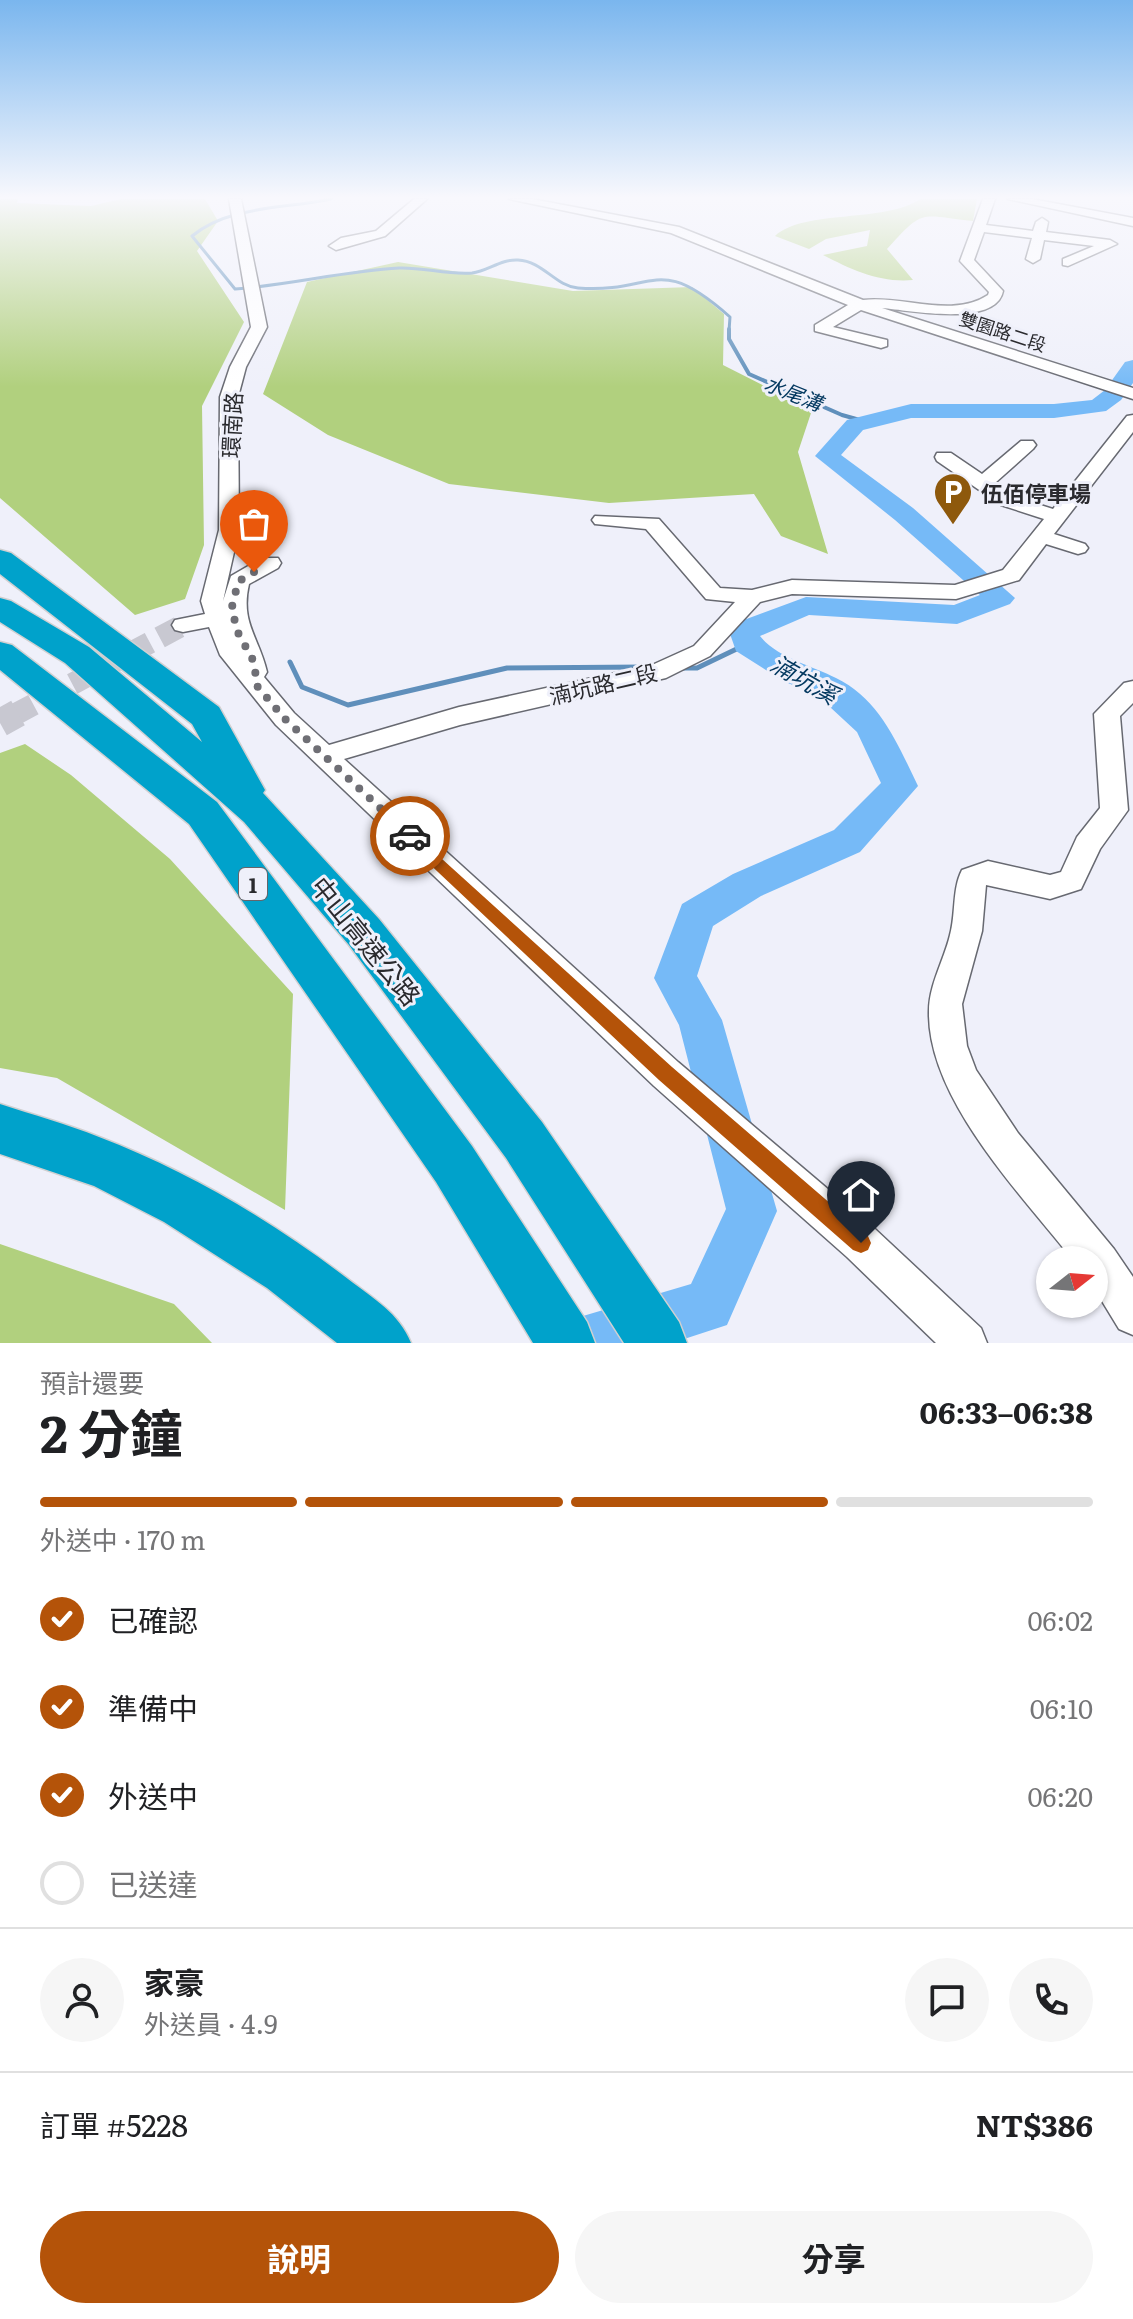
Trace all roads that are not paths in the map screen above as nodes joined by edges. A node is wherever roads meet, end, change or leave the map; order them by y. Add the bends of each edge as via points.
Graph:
1 (246, 262) edge
2 (756, 262) edge
3 (968, 262) edge
4 (772, 268) junction
5 (772, 286) dead end
6 (861, 304) junction
7 (881, 343) dead end
8 (1133, 394) edge
9 (1133, 420) edge
10 (1027, 445) dead end
11 (944, 457) dead end
12 (982, 484) junction
13 (1057, 517) junction
14 (602, 520) dead end
15 (1041, 536) junction
16 (1078, 548) dead end
17 (0, 559) edge
18 (270, 563) dead end
19 (752, 597) junction
20 (0, 608) edge
21 (216, 619) junction
22 (183, 625) tunnel mouth
23 (0, 653) edge
24 (257, 686) junction
25 (1133, 689) edge
26 (324, 756) junction
27 (258, 811) junction
28 (0, 1129) edge
29 (1133, 1315) edge
30 (382, 1343) edge
31 (566, 1343) edge
32 (658, 1343) edge
33 (966, 1343) edge

1 - 21 street, 環南路 via 259,327 229,397 229,530 212,601
2 - 4 street, 雙園路二段
3 - 6 street via 996,291 991,301 948,308
4 - 5 street via 753,276
4 - 6 street, 雙園路二段
6 - 7 street via 820,328
6 - 8 street, 雙園路二段
9 - 13 street
10 - 12 street
11 - 12 street
12 - 13 street via 1008,501
13 - 15 street
14 - 19 street via 652,523 714,594
15 - 16 street
15 - 19 street via 1011,575 956,592 792,587
17 - 27 highway via 206,716
18 - 24 street via 239,581 232,604 236,629 254,662
19 - 26 street, 湳坑路二段 via 702,651 658,672 459,716
20 - 27 highway, 中山高速公路 / 1 via 77,655
21 - 22 street
21 - 24 street, 環南路 via 228,650
23 - 31 highway, 1 via 203,813 454,1164
24 - 26 street, 環南路
25 - 29 street via 1107,714 1114,810 1087,845 1071,881 1050,887 988,873 972,878 965,937 945,1012 947,1042 958,1068 1003,1145 1101,1264
26 - 33 street, 環南路
27 - 32 highway, 中山高速公路 / 1 via 364,932 524,1140
28 - 30 highway via 110,1167 222,1225 337,1304

